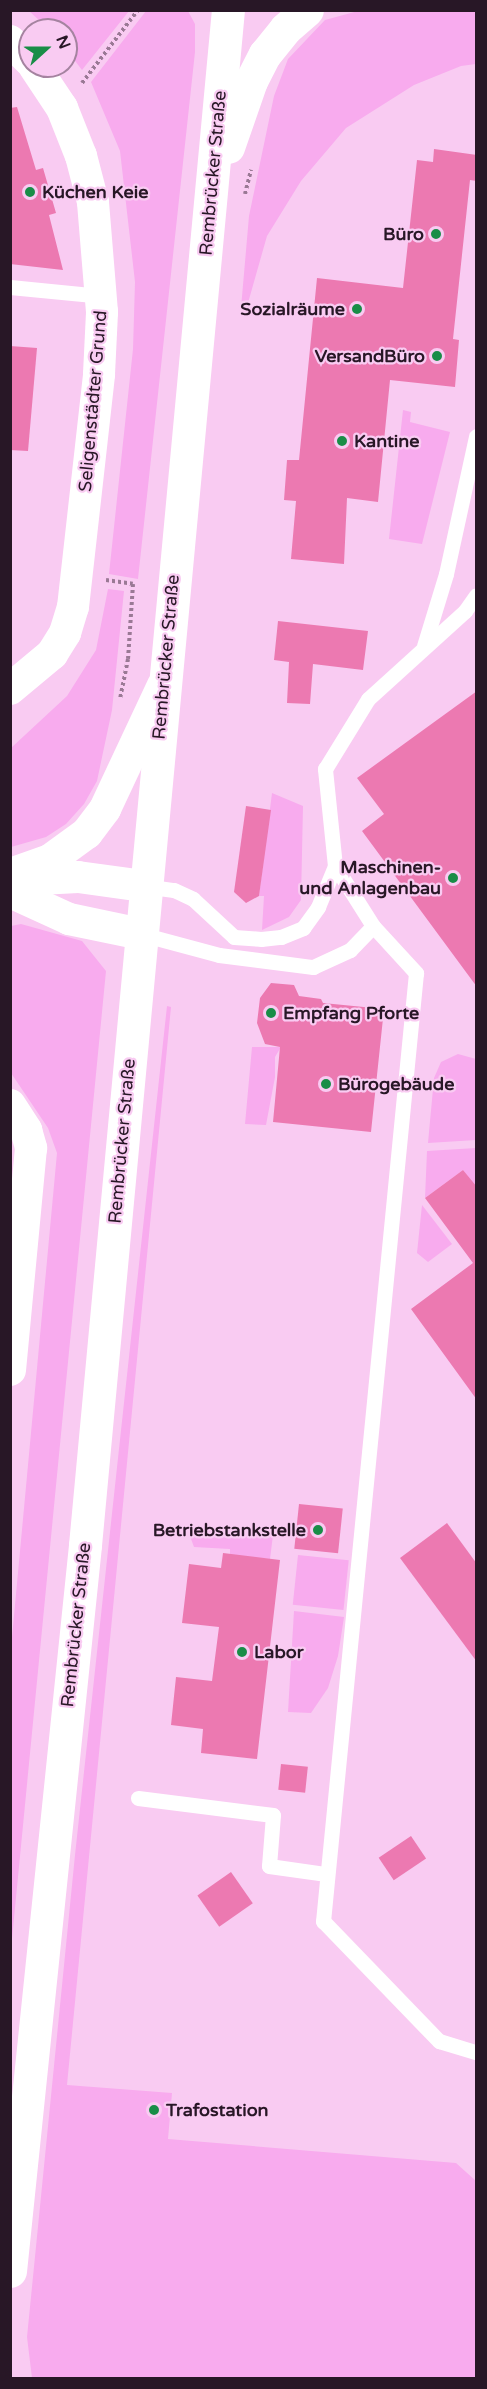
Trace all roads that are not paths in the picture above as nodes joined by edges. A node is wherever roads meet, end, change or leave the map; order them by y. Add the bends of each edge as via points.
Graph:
1 (228, 10) edge
2 (307, 10) edge
3 (41, 78) edge
4 (210, 212) junction
5 (10, 287) edge
6 (100, 296) junction
7 (477, 436) edge
8 (476, 596) edge
9 (429, 641) junction
10 (163, 684) junction
11 (10, 689) edge
12 (335, 866) junction
13 (10, 874) edge
14 (10, 881) edge
15 (144, 886) junction
16 (10, 892) edge
17 (373, 926) junction
18 (141, 934) junction
19 (10, 1105) edge
20 (10, 1370) edge
21 (138, 1798) dead end
22 (326, 1874) junction
23 (477, 2052) edge
24 (10, 2271) edge

1 - 4 main road, Rembrücker Straße
2 - 4 main road via 285,28 251,81
3 - 6 street, Seligenstädter Grund via 62,108 81,156 93,202
4 - 10 main road, Rembrücker Straße
5 - 6 lane
6 - 11 street, Seligenstädter Grund via 99,374 76,576 65,633 52,654
7 - 9 lane
8 - 9 lane via 465,611
9 - 12 lane via 368,699 325,770
10 - 13 street via 105,809 87,832 50,860
10 - 15 main road, Rembrücker Straße
12 - 15 lane via 318,907 303,928 281,937 234,937 193,899 174,890
12 - 17 lane
14 - 15 street via 78,877
15 - 18 main road, Rembrücker Straße
16 - 18 street via 69,919
17 - 18 lane via 350,950 313,967 219,954
17 - 22 lane via 416,973
18 - 24 main road, Rembrücker Straße via 85,1545
19 - 20 street via 26,1130 31,1148
21 - 22 lane via 273,1815 269,1866
22 - 23 lane via 323,1921 439,2041

